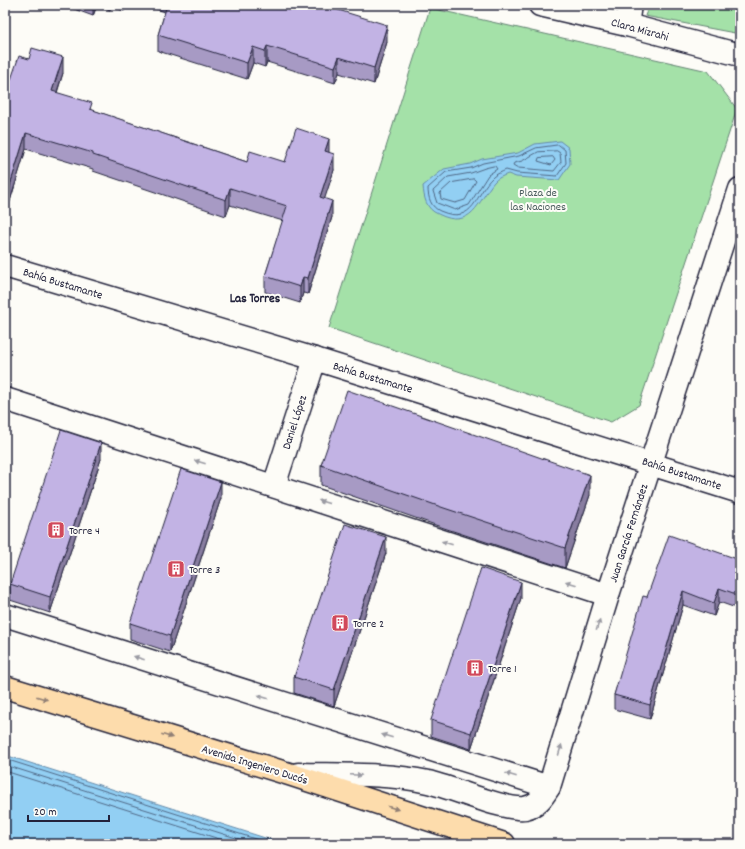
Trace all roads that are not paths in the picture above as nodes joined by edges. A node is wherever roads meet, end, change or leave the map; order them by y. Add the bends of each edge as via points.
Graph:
1 (540, 5) edge
2 (628, 15) edge
3 (731, 53) edge
4 (740, 68) edge
5 (740, 188) edge
6 (5, 266) edge
7 (315, 359) junction
8 (5, 399) edge
9 (651, 463) junction
10 (274, 486) junction
11 (740, 492) edge
12 (608, 595) junction
13 (5, 615) edge
14 (5, 687) edge
15 (289, 774) junction
16 (548, 787) junction
17 (504, 844) edge

1 - 2 street, Clara Mizrahi
2 - 3 street, Clara Mizrahi
3 - 4 street
5 - 9 street, Juan García Fernández
6 - 7 street, Bahía Bustamante
7 - 9 street, Bahía Bustamante
7 - 10 street, Daniel López
10 -> 8 street
9 - 11 street, Bahía Bustamante
9 - 12 street, Juan García Fernández
12 -> 10 street
16 -> 12 street, Juan García Fernández
16 -> 13 street
14 -> 15 highway, Avenida Ingeniero Ducós
15 -> 16 street, Juan García Fernández via 385,776 427,782 460,790 494,803 523,808 538,803
15 -> 17 highway, Avenida Ingeniero Ducós

